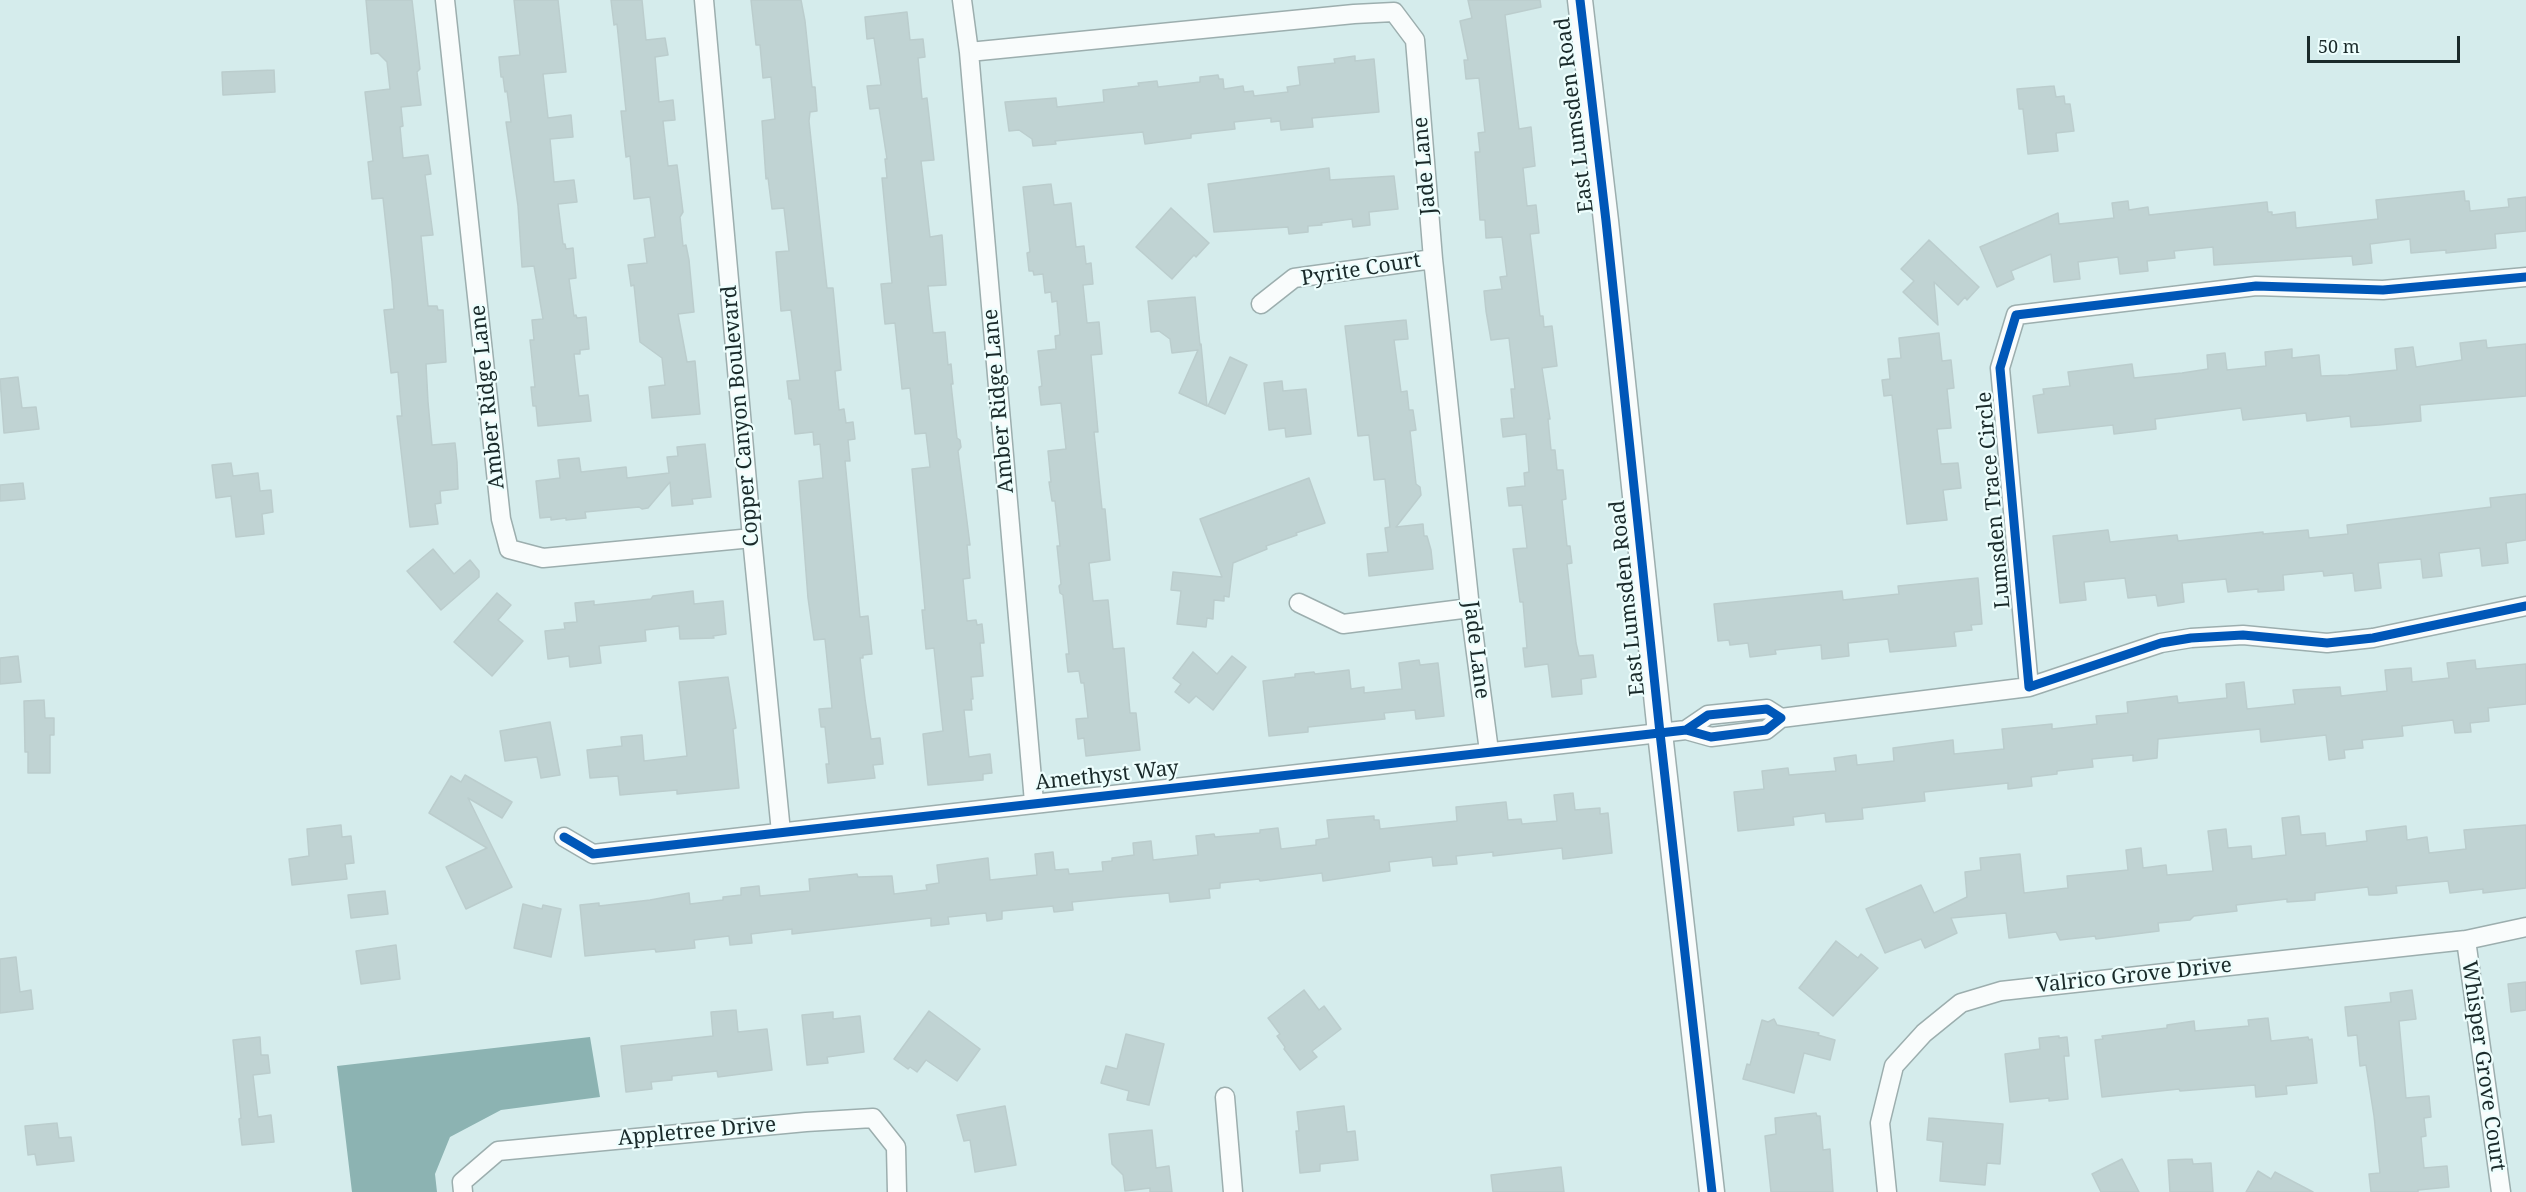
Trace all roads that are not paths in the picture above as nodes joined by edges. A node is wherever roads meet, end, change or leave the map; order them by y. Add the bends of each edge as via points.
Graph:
1 (445, 0) edge
2 (704, 0) edge
3 (962, 0) edge
4 (1580, 0) edge
5 (969, 52) junction
6 (1433, 259) junction
7 (2526, 278) edge
8 (1262, 304) dead end
9 (752, 538) junction
10 (1299, 603) dead end
11 (2526, 606) edge
12 (1470, 608) junction
13 (2029, 687) junction
14 (1660, 733) junction
15 (1489, 751) junction
16 (1034, 802) junction
17 (781, 832) junction
18 (564, 837) dead end
19 (2526, 927) edge
20 (2466, 940) junction
21 (1225, 1097) dead end
22 (463, 1192) edge
23 (897, 1192) edge
24 (1233, 1192) edge
25 (1713, 1192) edge
26 (1887, 1192) edge
27 (2501, 1192) edge

1 - 9 street, Amber Ridge Lane via 501,519 509,549 543,558
2 - 9 street, Copper Canyon Boulevard
3 - 5 street, Amber Ridge Lane
4 - 14 street, East Lumsden Road
5 - 6 street, Jade Lane via 1394,12 1415,40
5 - 16 street, Amber Ridge Lane
6 - 8 street, Pyrite Court via 1294,279
6 - 12 street, Jade Lane
7 - 13 street, Lumsden Trace Circle via 2383,290 2256,286 2016,315 2000,369
9 - 17 street, Copper Canyon Boulevard
10 - 12 street via 1343,624
11 - 13 street via 2327,644 2243,635 2191,638 2161,643
12 - 15 street, Jade Lane
13 - 14 street via 1782,718 1766,730 1711,737 1686,730
14 - 15 street, Amethyst Way
14 - 25 street, East Lumsden Road
15 - 16 street, Amethyst Way
16 - 17 street, Amethyst Way
17 - 18 street, Amethyst Way via 593,854
19 - 20 street, Valrico Grove Drive
20 - 26 street, Valrico Grove Drive via 2001,991 1961,1003 1924,1033 1894,1066 1880,1123
20 - 27 street, Whisper Grove Court
21 - 24 street
22 - 23 street, Appletree Drive via 462,1182 498,1150 873,1118 896,1148

